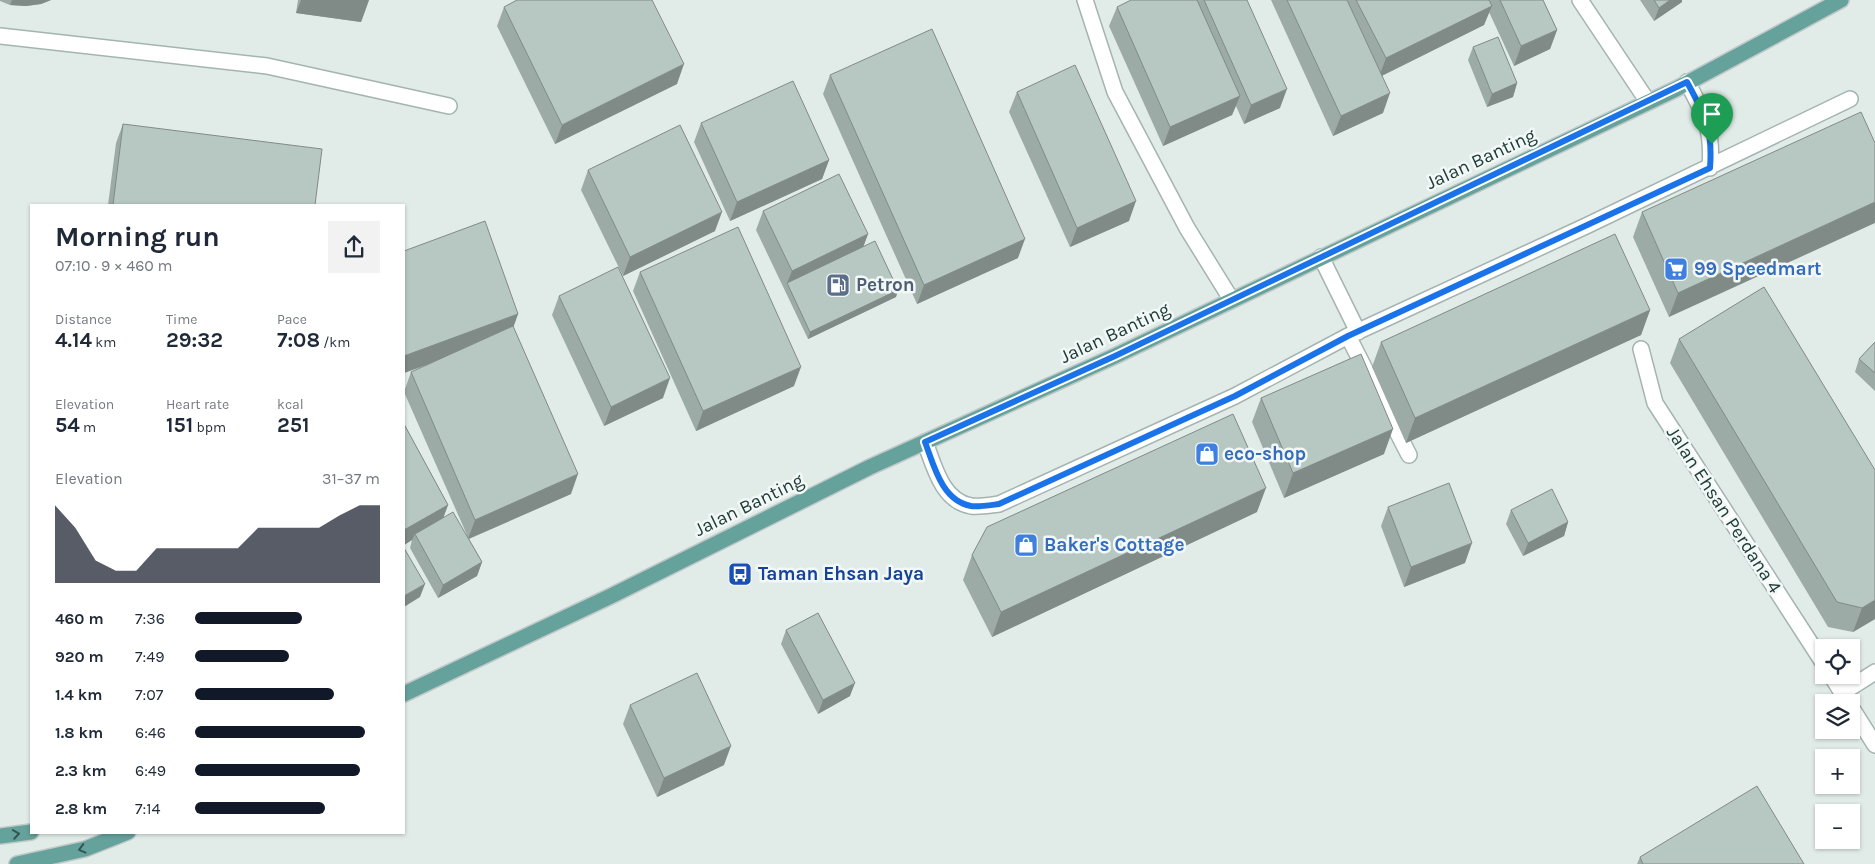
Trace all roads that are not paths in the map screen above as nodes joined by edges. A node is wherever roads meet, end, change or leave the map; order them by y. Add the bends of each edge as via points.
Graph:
1 (1085, 0) edge
2 (1580, 0) edge
3 (1841, 0) edge
4 (0, 36) edge
5 (1687, 82) junction
6 (1850, 99) dead end
7 (1648, 102) junction
8 (449, 106) dead end
9 (1710, 168) junction
10 (1321, 257) junction
11 (1232, 299) junction
12 (1353, 334) junction
13 (1641, 349) dead end
14 (925, 442) junction
15 (1409, 455) dead end
16 (1815, 650) edge
17 (1875, 672) edge
18 (405, 694) edge
19 (1850, 694) edge
20 (1860, 721) edge
21 (1875, 745) edge
22 (30, 832) edge
23 (123, 834) edge
24 (0, 836) edge
25 (17, 864) edge

1 - 11 lane via 1115,92 1187,228
2 - 7 lane
3 - 5 main road, Jalan Banting
4 - 8 lane via 267,66
5 - 7 main road, Jalan Banting
5 - 9 lane via 1706,116 1712,144
6 - 9 lane
7 - 10 main road, Jalan Banting
9 - 12 lane
10 - 11 main road, Jalan Banting
10 - 12 lane
11 - 14 main road, Jalan Banting
12 - 14 lane via 1235,396 999,504 972,506 952,498 938,476
12 - 15 lane
13 - 16 lane, Jalan Ehsan Perdana 4 via 1655,403
14 - 18 main road, Jalan Banting
17 - 19 lane
20 - 21 lane
24 -> 22 main road
23 -> 25 main road via 85,849

